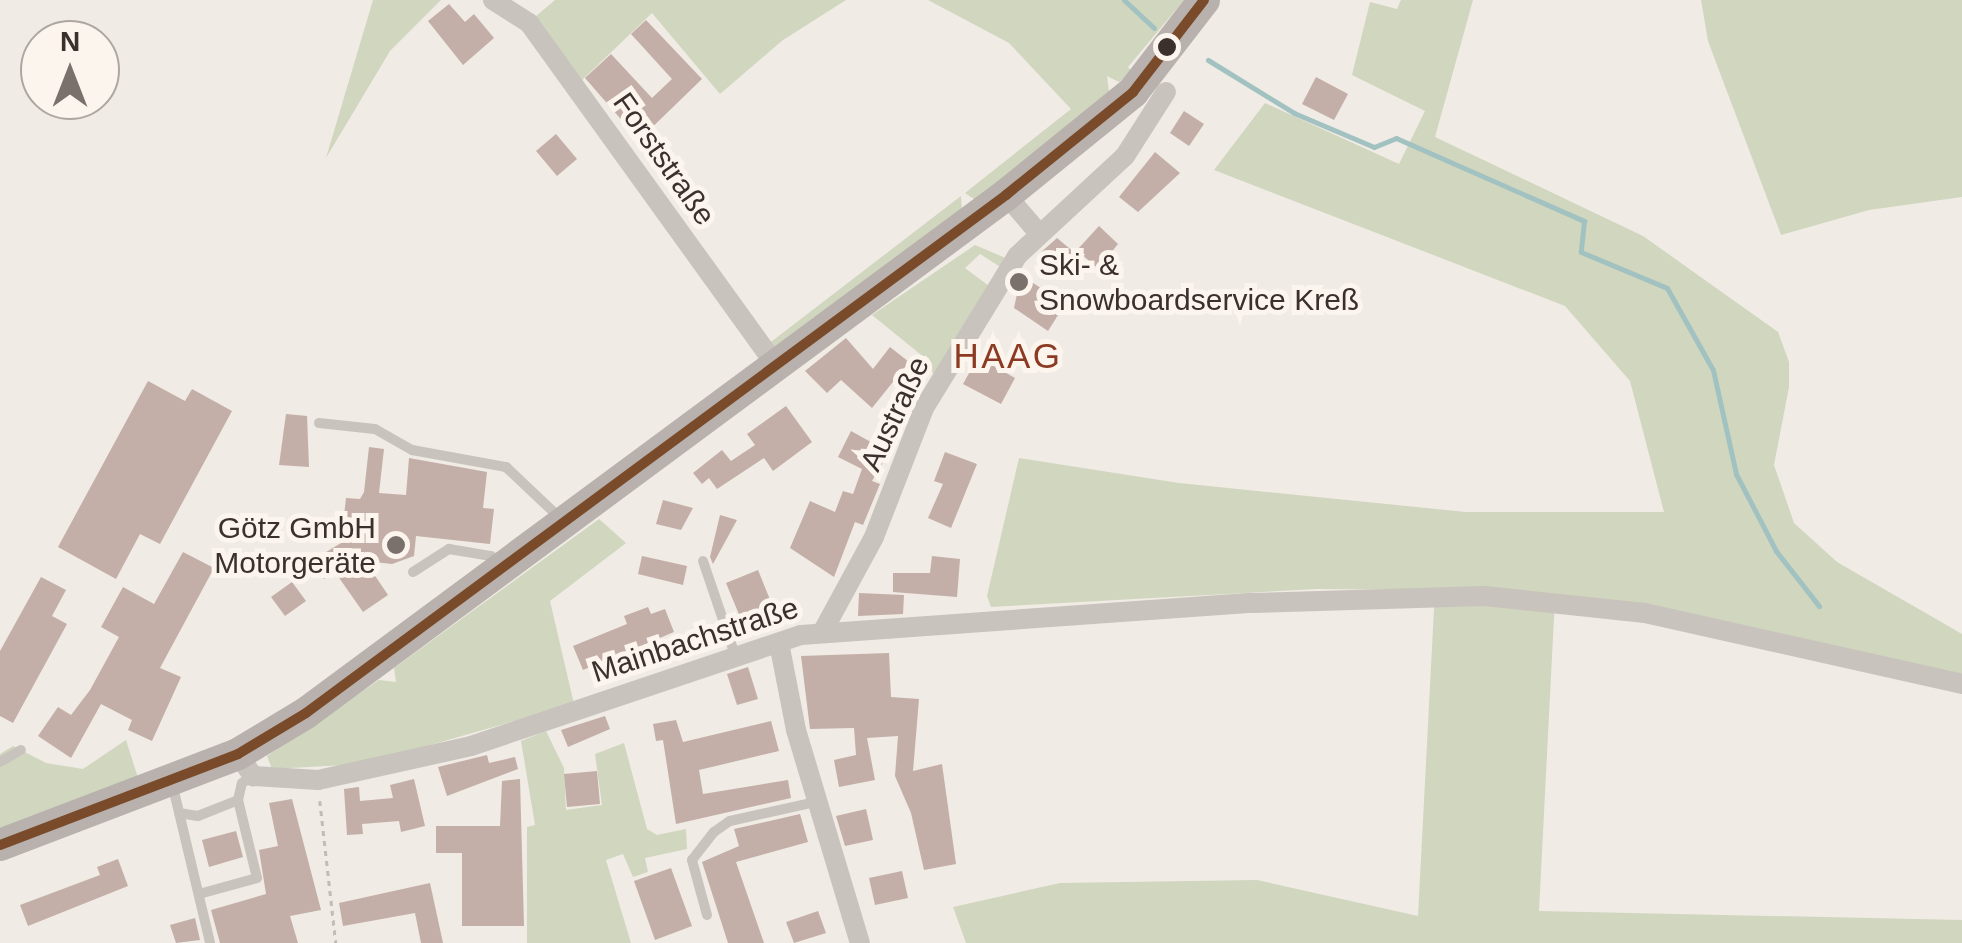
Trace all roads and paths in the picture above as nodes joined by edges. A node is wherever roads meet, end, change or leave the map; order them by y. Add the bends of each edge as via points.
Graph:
1 (493, 0) edge
2 (1204, 0) edge
3 (1166, 92) dead end
4 (1006, 195) junction
5 (1038, 231) junction
6 (776, 365) junction
7 (319, 424) dead end
8 (565, 523) junction
9 (704, 562) dead end
10 (502, 570) junction
11 (413, 572) dead end
12 (823, 631) junction
13 (779, 644) junction
14 (734, 652) junction
15 (1962, 684) edge
16 (21, 750) dead end
17 (0, 762) edge
18 (246, 765) junction
19 (318, 780) junction
20 (175, 797) junction
21 (238, 800) junction
22 (816, 802) junction
23 (0, 845) edge
24 (199, 894) junction
25 (707, 915) dead end
26 (210, 943) edge
27 (336, 943) edge
28 (860, 943) edge

1 - 6 street, Forststraße via 529,23
2 - 4 main road via 1134,92
3 - 5 street, Austraße via 1125,156
4 - 5 street
4 - 6 main road
5 - 12 street, Austraße via 924,408 874,536
6 - 8 main road
7 - 8 lane via 375,429 412,450 506,467
8 - 10 main road
9 - 14 lane
10 - 11 lane via 491,556 449,549
10 - 18 main road
12 - 13 street, Mainbachstraße
12 - 15 street, Mainbachstraße via 1252,602 1484,596 1645,613
13 - 14 street, Mainbachstraße
13 - 22 street
14 - 19 street, Mainbachstraße via 471,746
16 - 17 lane
18 - 19 street, Mainbachstraße
18 - 20 main road
18 - 21 lane
19 - 27 path
20 - 21 lane via 198,816
20 - 23 main road
20 - 24 lane
21 - 24 lane via 257,878
22 - 25 lane via 730,821 707,840 692,860
22 - 28 street
24 - 26 lane

